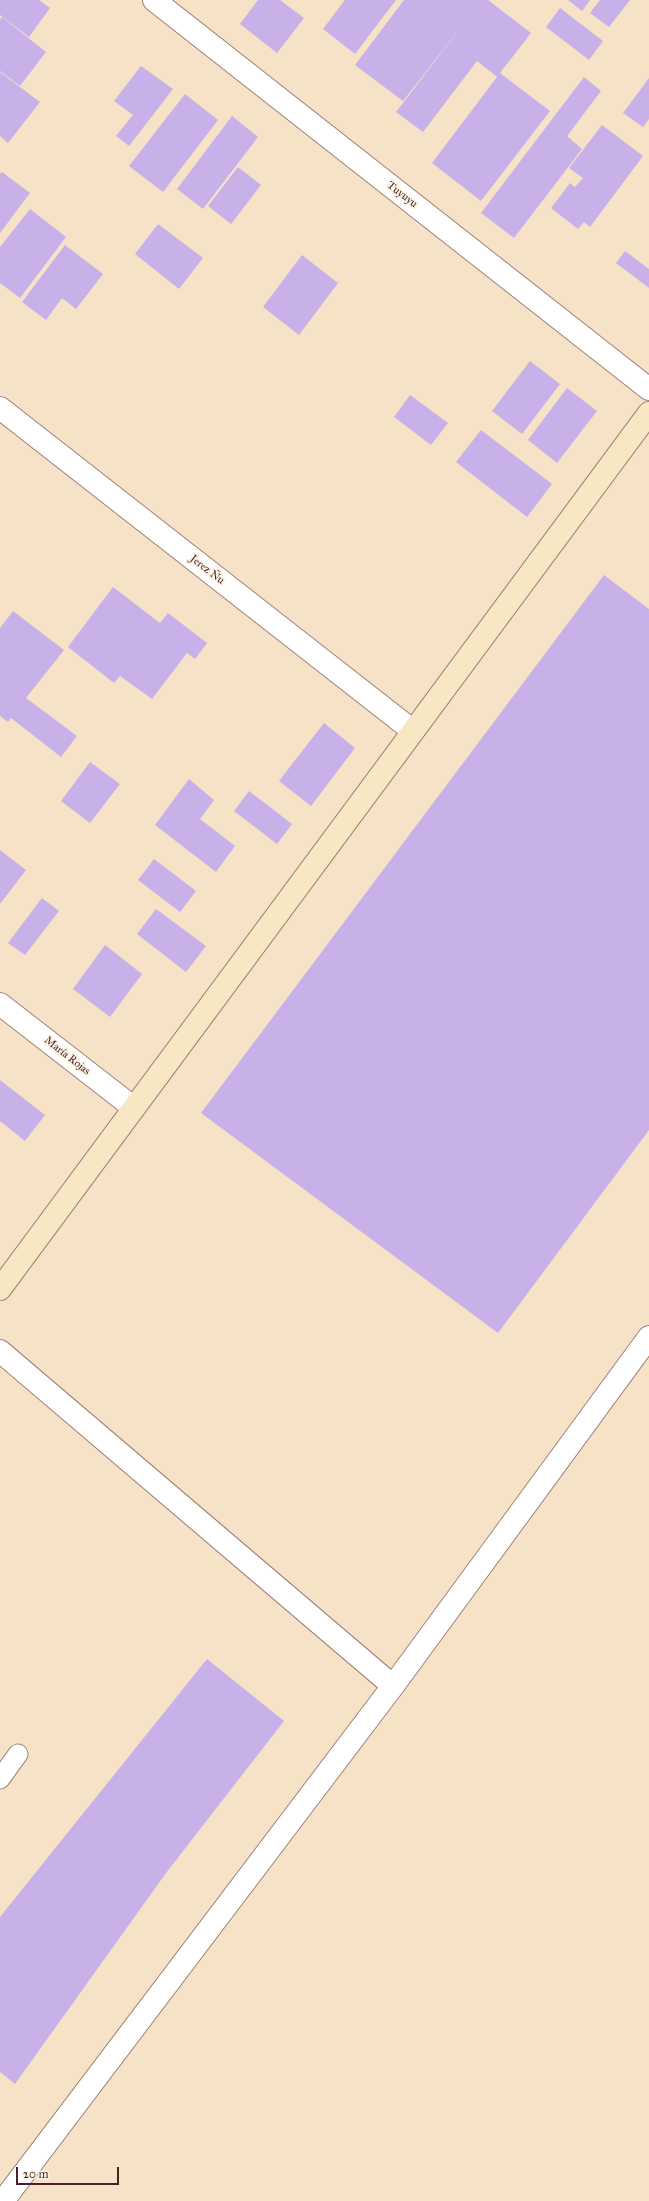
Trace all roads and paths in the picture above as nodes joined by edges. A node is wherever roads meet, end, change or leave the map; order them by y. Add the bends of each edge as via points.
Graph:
1 (154, 0) edge
2 (649, 390) edge
3 (0, 408) edge
4 (649, 413) edge
5 (413, 731) junction
6 (0, 1004) edge
7 (134, 1108) junction
8 (0, 1289) edge
9 (649, 1337) edge
10 (0, 1351) edge
11 (393, 1686) junction
12 (18, 1754) dead end
13 (0, 1779) edge
14 (3, 2201) edge

1 - 2 street, Tuyuyu
3 - 5 street, Jerez Ñu
4 - 5 street
5 - 7 street
6 - 7 street, María Rojas
7 - 8 street
9 - 11 street
10 - 11 street
11 - 14 street
12 - 13 lane

